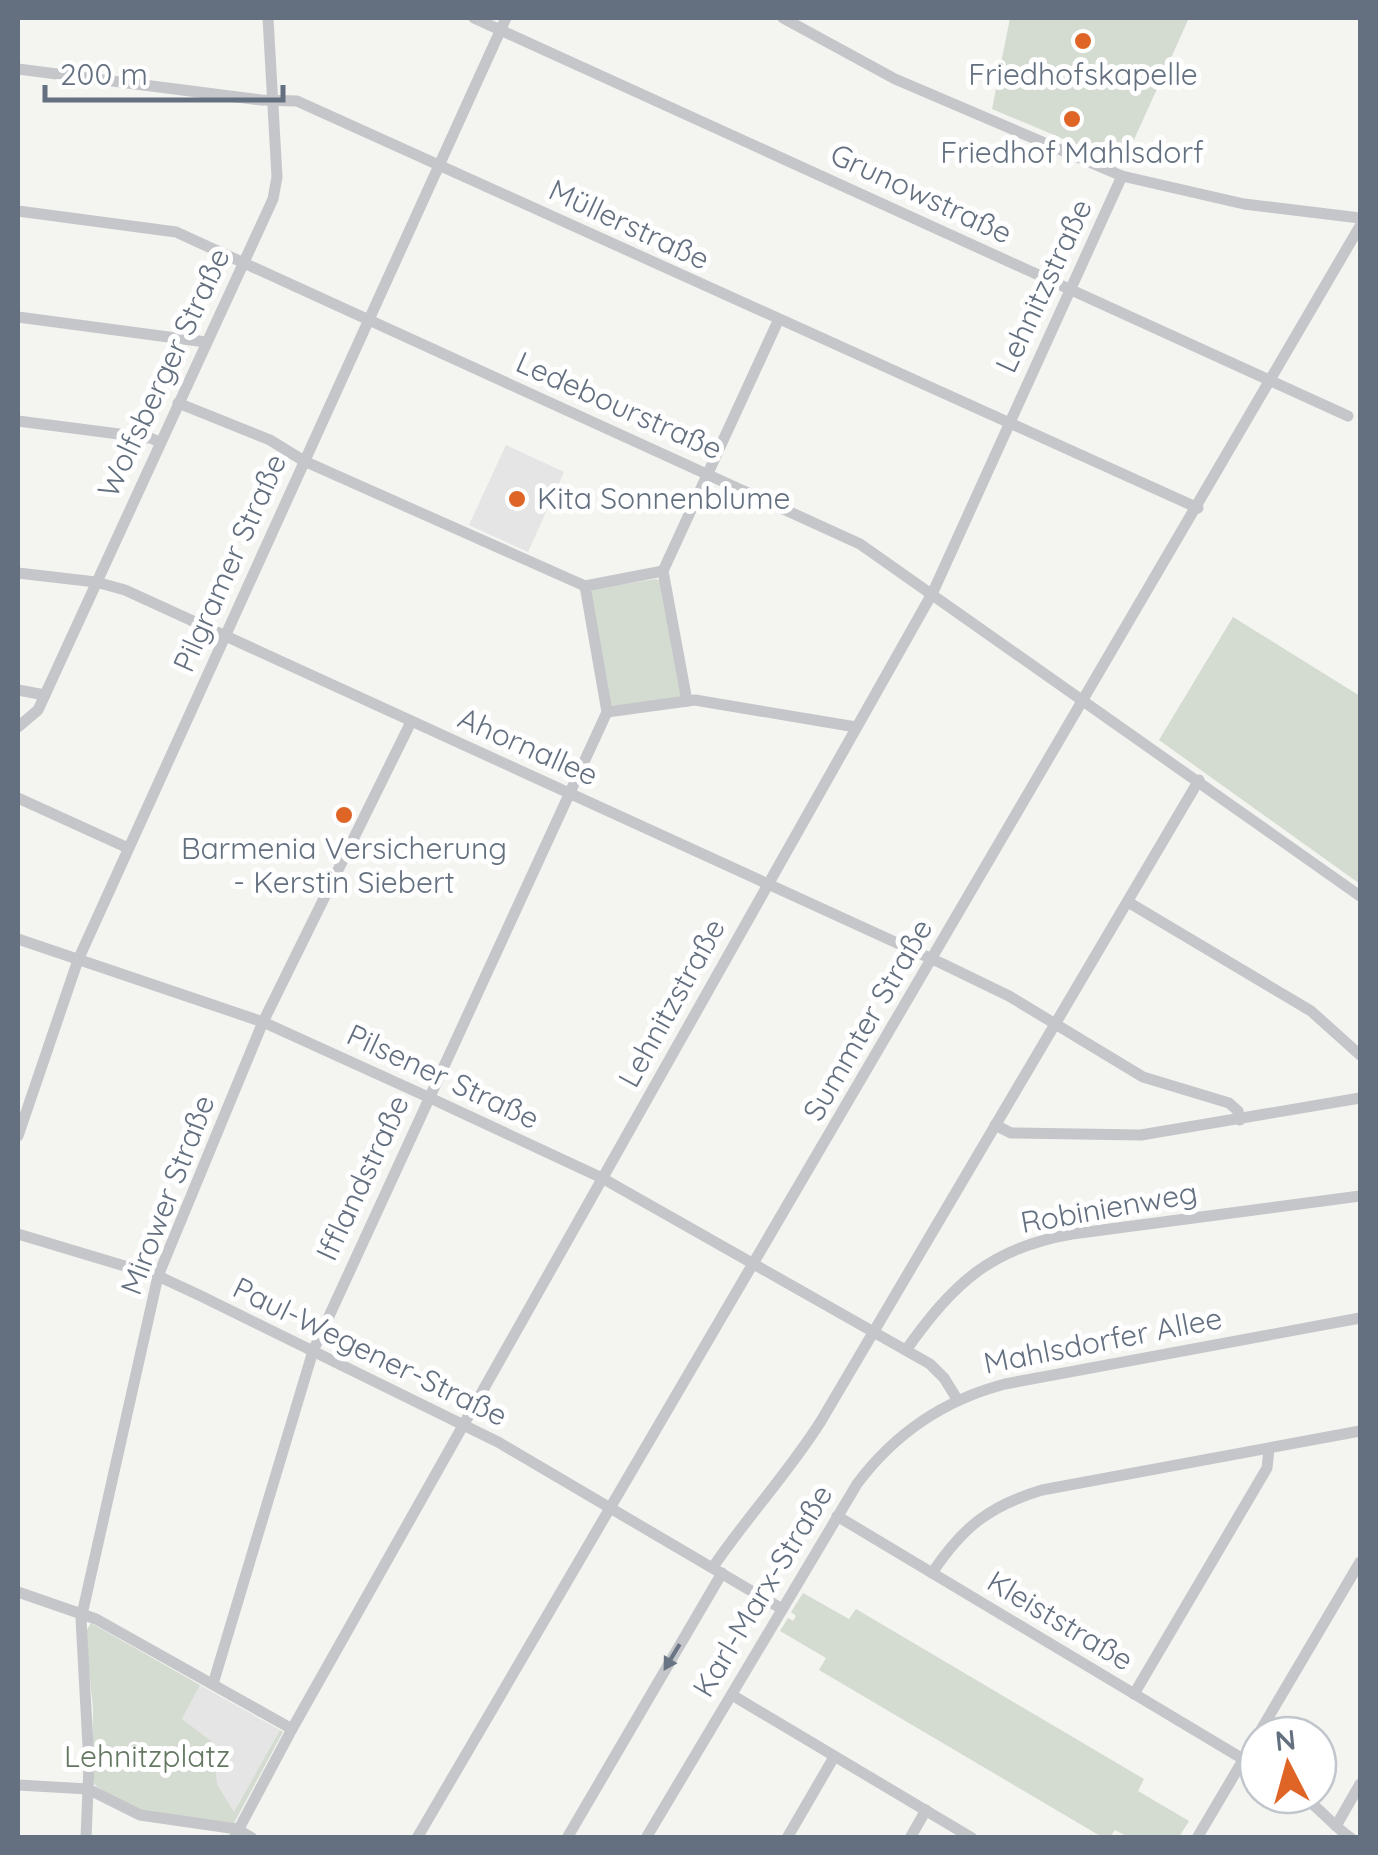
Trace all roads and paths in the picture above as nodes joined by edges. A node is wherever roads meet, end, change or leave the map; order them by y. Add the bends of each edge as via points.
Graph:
1 (268, 18) edge
2 (474, 18) edge
3 (783, 18) edge
4 (503, 23) edge
5 (18, 69) edge
6 (273, 100) junction
7 (439, 164) junction
8 (1122, 176) junction
9 (18, 211) edge
10 (1360, 218) edge
11 (1360, 226) edge
12 (243, 263) junction
13 (1070, 289) junction
14 (18, 317) edge
15 (368, 320) junction
16 (778, 321) junction
17 (206, 342) junction
18 (1272, 381) junction
19 (178, 403) junction
20 (1348, 416) dead end
21 (18, 422) edge
22 (1008, 424) junction
23 (160, 442) junction
24 (304, 461) junction
25 (709, 474) junction
26 (1198, 508) junction
27 (663, 571) junction
28 (18, 573) edge
29 (96, 582) junction
30 (585, 586) junction
31 (933, 592) junction
32 (224, 636) junction
33 (18, 690) edge
34 (45, 696) junction
35 (1084, 699) junction
36 (687, 701) junction
37 (607, 712) junction
38 (411, 722) junction
39 (856, 726) junction
40 (18, 727) edge
41 (1198, 780) junction
42 (568, 793) junction
43 (18, 798) edge
44 (128, 848) junction
45 (768, 883) junction
46 (1360, 896) edge
47 (1128, 902) junction
48 (18, 939) edge
49 (933, 959) junction
50 (78, 960) junction
51 (263, 1022) junction
52 (1056, 1024) junction
53 (1360, 1055) edge
54 (18, 1087) edge
55 (33, 1092) junction
56 (428, 1097) junction
57 (1360, 1098) edge
58 (1240, 1120) junction
59 (994, 1124) junction
60 (18, 1136) edge
61 (602, 1178) junction
62 (1360, 1196) edge
63 (18, 1234) edge
64 (754, 1263) junction
65 (158, 1276) junction
66 (827, 1305) joint
67 (1360, 1318) edge
68 (874, 1331) junction
69 (906, 1350) junction
70 (313, 1351) junction
71 (956, 1399) junction
72 (464, 1425) junction
73 (1360, 1432) edge
74 (1269, 1449) junction
75 (611, 1507) junction
76 (837, 1516) junction
77 (1360, 1562) edge
78 (717, 1570) junction
79 (932, 1573) junction
80 (18, 1592) edge
81 (782, 1609) junction
82 (82, 1613) junction
83 (213, 1684) junction
84 (1134, 1694) junction
85 (732, 1695) junction
86 (1270, 1715) edge
87 (292, 1729) junction
88 (1238, 1755) edge
89 (834, 1757) junction
90 (1238, 1769) edge
91 (1360, 1784) edge
92 (18, 1785) edge
93 (88, 1789) junction
94 (926, 1810) junction
95 (1327, 1815) edge
96 (1336, 1826) junction
97 (235, 1833) edge
98 (86, 1838) edge
99 (252, 1838) edge
100 (417, 1838) edge
101 (567, 1838) edge
102 (646, 1838) edge
103 (786, 1838) edge
104 (910, 1838) edge
105 (972, 1838) edge
106 (1197, 1838) edge
107 (1352, 1838) edge

1 - 6 street, Wolfsberger Straße
2 - 4 street, Grunowstraße
3 - 8 street via 895,80
4 - 7 street, Pilgramer Straße
4 - 13 street, Grunowstraße
5 - 6 street, Müllerstraße
6 - 7 street, Müllerstraße via 298,100
6 - 12 street, Wolfsberger Straße via 277,187
7 - 15 street, Pilgramer Straße
7 - 16 street, Müllerstraße
8 - 10 street via 1244,204
8 - 13 street, Lehnitzstraße
9 - 12 street, Ledebourstraße via 176,232
11 - 18 street, Summter Straße
12 - 15 street, Ledebourstraße
12 - 17 street, Wolfsberger Straße
13 - 18 street, Grunowstraße
13 - 22 street, Lehnitzstraße
14 - 17 street
15 - 24 street, Pilgramer Straße
15 - 25 street, Ledebourstraße
16 - 22 street, Müllerstraße
16 - 25 street
17 - 19 street, Wolfsberger Straße
18 - 20 street, Grunowstraße
18 - 26 street, Summter Straße
19 - 23 street, Wolfsberger Straße
19 - 24 street
21 - 23 street
22 - 26 street, Müllerstraße
22 - 31 street, Lehnitzstraße
23 - 29 street, Wolfsberger Straße
24 - 30 street
24 - 32 street, Pilgramer Straße
25 - 27 street
25 - 31 street, Ledebourstraße via 860,544
26 - 35 street, Summter Straße
27 - 30 street
27 - 36 street
28 - 29 street, Ahornallee
29 - 32 street, Ahornallee
29 - 34 street, Wolfsberger Straße
30 - 37 street
31 - 35 street, Ledebourstraße
31 - 39 street, Lehnitzstraße
32 - 38 street, Ahornallee
32 - 44 street, Pilgramer Straße
33 - 34 street
34 - 40 street, Wolfsberger Straße
35 - 41 street, Ledebourstraße
35 - 49 street, Summter Straße
36 - 37 street
36 - 39 street
37 - 42 street, Ifflandstraße
38 - 42 street, Ahornallee
38 - 51 street, Mirower Straße
39 - 45 street, Lehnitzstraße
41 - 46 street, Ledebourstraße
41 - 47 street
42 - 45 street, Ahornallee
42 - 56 street, Ifflandstraße
43 - 44 street
44 - 50 street, Pilgramer Straße
45 - 49 street, Ahornallee
45 - 61 street, Lehnitzstraße
47 - 52 street
47 - 53 street via 1311,1011
48 - 50 street, Pilsener Straße
49 - 52 street, Ahornallee
49 - 64 street, Summter Straße
50 - 51 street, Pilsener Straße
50 - 55 street, Pilgramer Straße
51 - 56 street, Pilsener Straße
51 - 65 street, Mirower Straße
52 - 58 street, Ahornallee via 1143,1077 1229,1103
52 - 59 street
54 - 55 street
55 - 60 street, Pilgramer Straße
56 - 61 street, Pilsener Straße
56 - 70 street, Ifflandstraße
57 - 58 street
58 - 59 street via 1140,1135 1011,1133
59 - 68 street
61 - 64 street, Pilsener Straße
61 - 72 street, Lehnitzstraße
62 - 69 street, Robinienweg via 1030,1244 964,1278
63 - 65 street, Paul-Wegener-Straße
64 - 66 street, Pilsener Straße
64 - 75 street, Summter Straße
65 - 70 street, Paul-Wegener-Straße
65 - 82 street, Mirower Straße
66 - 68 street, Mahlsdorfer Allee
67 - 71 street, Mahlsdorfer Allee via 1018,1381
68 - 69 street, Mahlsdorfer Allee
68 - 78 street via 800,1455 746,1519
69 - 71 street, Mahlsdorfer Allee via 930,1364
70 - 72 street, Paul-Wegener-Straße
70 - 83 street, Ifflandstraße
71 - 76 street, Karl-Marx-Straße via 880,1456
72 - 75 street, Paul-Wegener-Straße
72 - 87 street, Lehnitzstraße
73 - 74 street
74 - 79 street via 1009,1500 964,1530
74 - 84 street via 1267,1468
75 - 78 street, Paul-Wegener-Straße
75 - 100 street, Summter Straße
76 - 79 street, Kleiststraße
76 - 81 street, Karl-Marx-Straße
77 - 86 street
78 - 81 street, Paul-Wegener-Straße
78 -> 101 street
79 - 84 street, Kleiststraße
80 - 82 street
81 - 85 street, Karl-Marx-Straße
82 - 83 street
82 - 93 street, Mirower Straße
83 - 87 street
84 - 88 street, Kleiststraße
85 - 89 street
85 - 102 street, Karl-Marx-Straße
87 - 97 street, Lehnitzstraße
89 - 94 street
89 - 103 street
90 - 106 street
91 - 96 street
92 - 93 street
93 - 97 street via 140,1814
93 - 98 street, Mirower Straße
94 - 104 street
94 - 105 street
95 - 96 street
96 - 107 street
97 - 99 street

